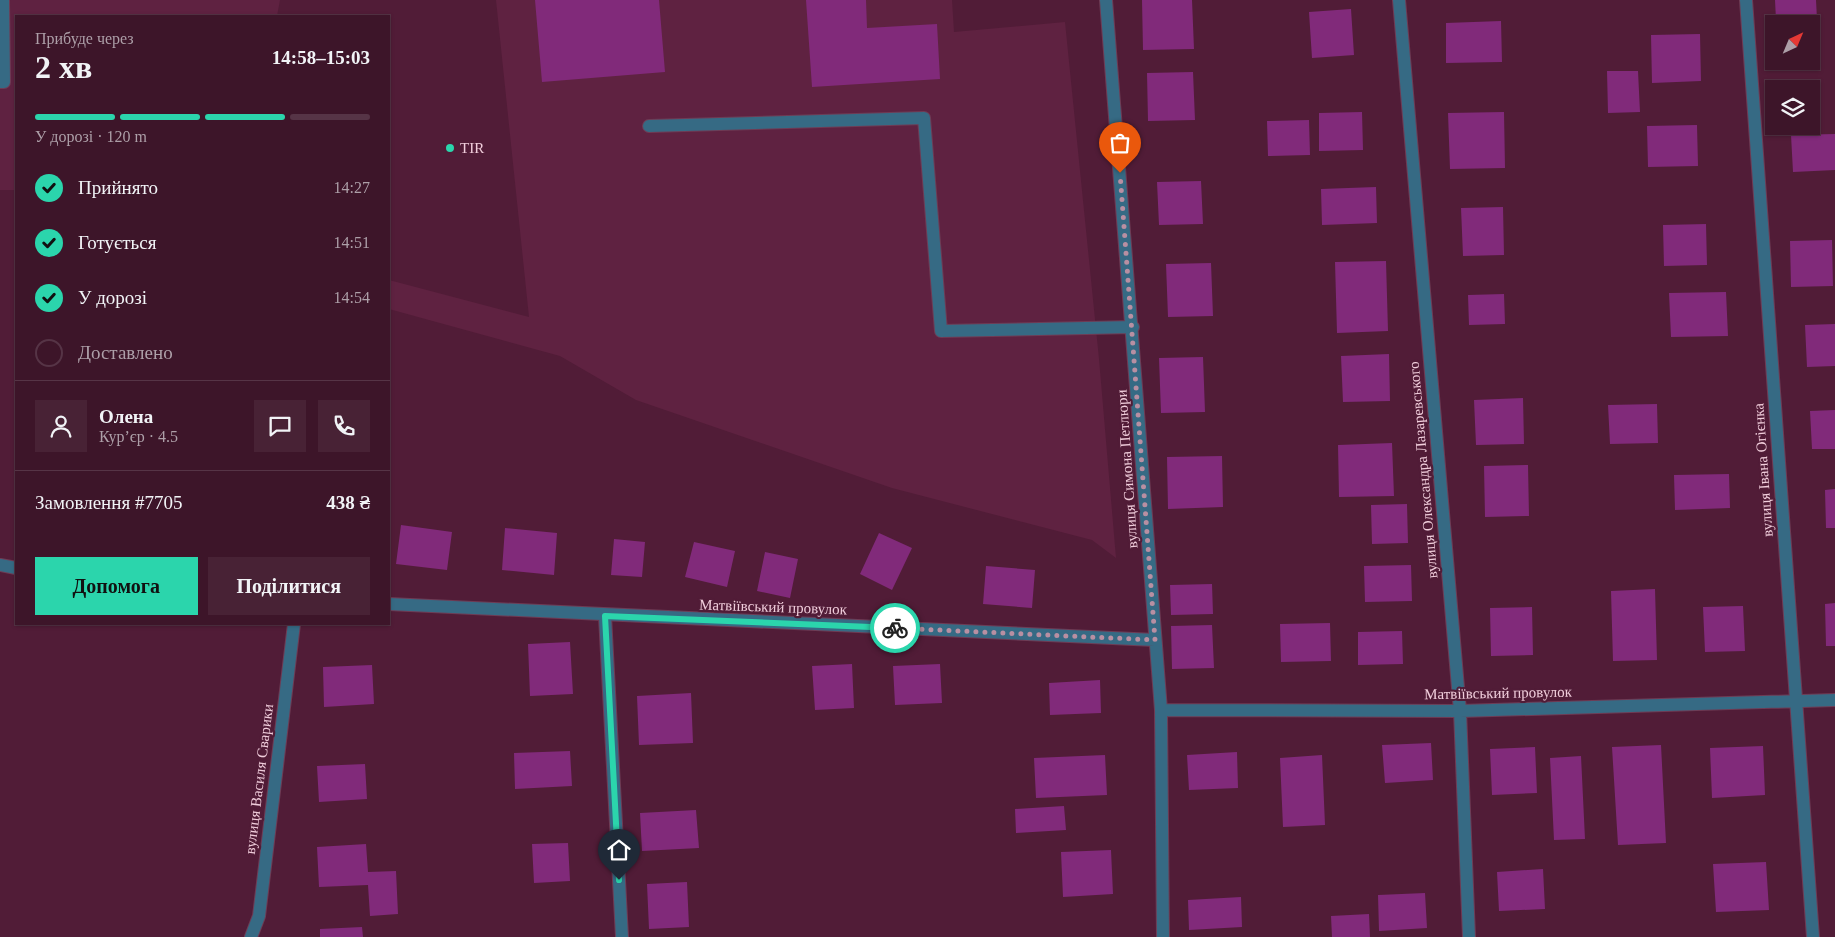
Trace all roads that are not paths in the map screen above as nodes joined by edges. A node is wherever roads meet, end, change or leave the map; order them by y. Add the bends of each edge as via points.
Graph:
1 (3, 0) edge
2 (1106, 0) edge
3 (1399, 0) edge
4 (1746, 0) edge
5 (0, 82) edge
6 (649, 126) dead end
7 (1133, 327) junction
8 (0, 565) edge
9 (15, 568) edge
10 (390, 604) edge
11 (605, 616) junction
12 (294, 625) edge
13 (1155, 640) junction
14 (1835, 700) edge
15 (1796, 702) junction
16 (1161, 710) junction
17 (1460, 711) junction
18 (251, 937) edge
19 (622, 937) edge
20 (1163, 937) edge
21 (1469, 937) edge
22 (1813, 937) edge

1 - 5 street via 4,82
2 - 7 street, вулиця Симона Петлюри
3 - 17 street, вулиця Олександра Лазаревського
4 - 15 street, вулиця Івана Огієнка
6 - 7 street via 924,118 941,331
7 - 13 street, вулиця Симона Петлюри
8 - 9 street
10 - 11 street, Матвіївський провулок
11 - 13 street, Матвіївський провулок
11 - 19 street
12 - 18 street, вулиця Василя Сварики via 259,916
13 - 16 street, вулиця Симона Петлюри
14 - 15 street, Матвіївський провулок
15 - 17 street, Матвіївський провулок
15 - 22 street, вулиця Івана Огієнка
16 - 17 street, Матвіївський провулок
16 - 20 street, вулиця Симона Петлюри
17 - 21 street, вулиця Олександра Лазаревського

